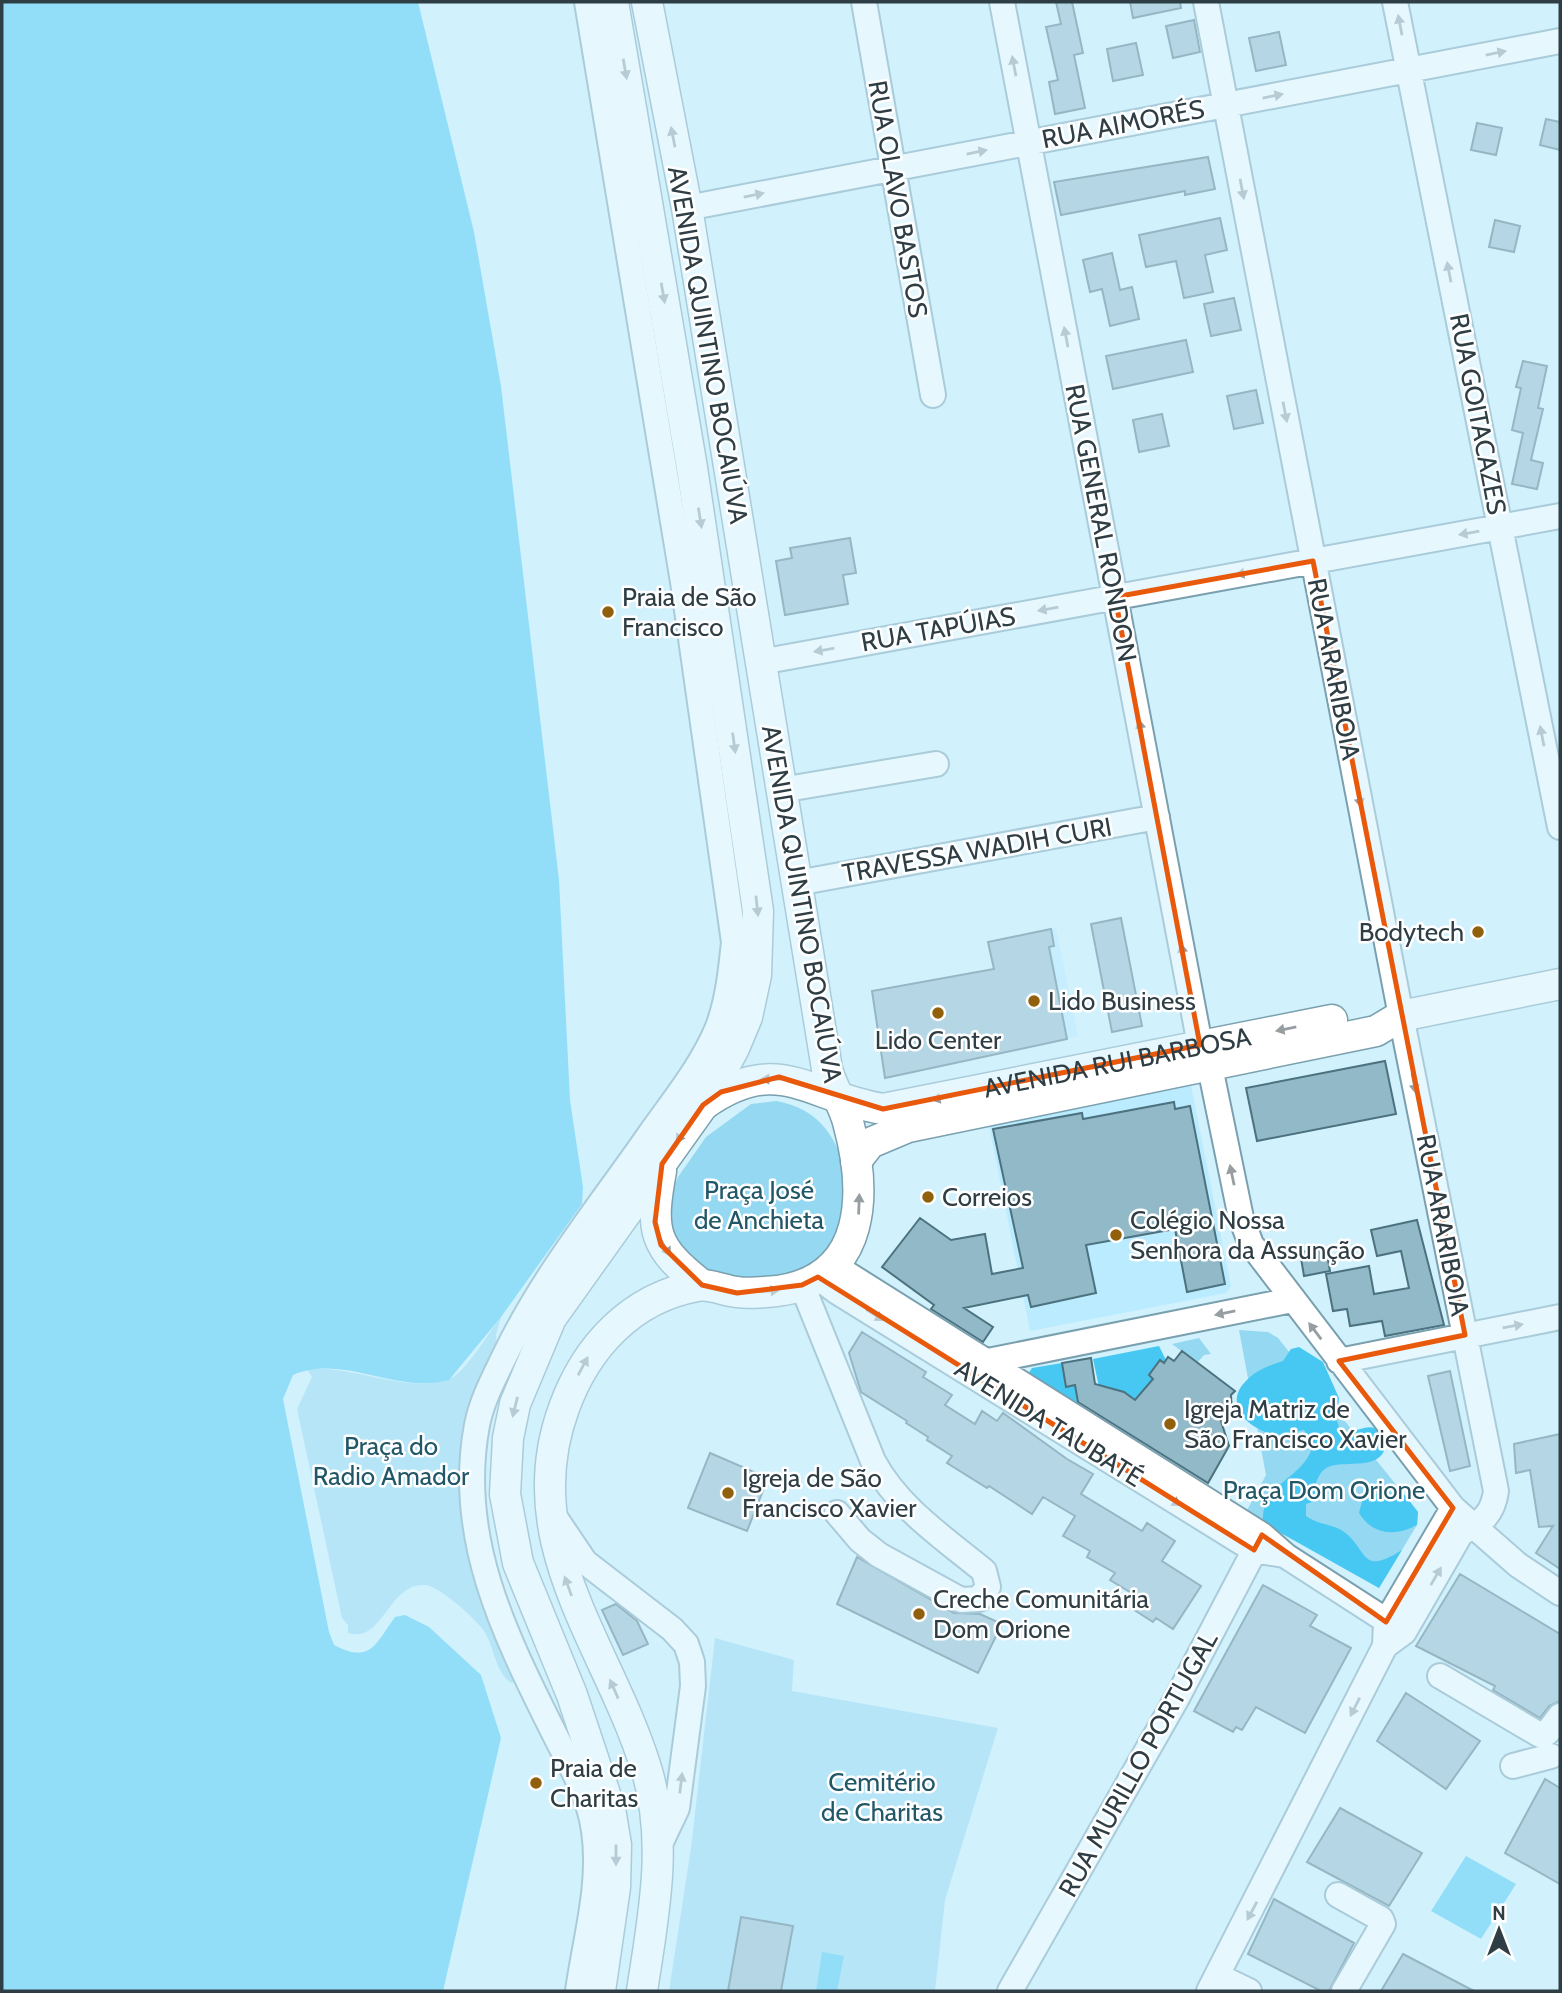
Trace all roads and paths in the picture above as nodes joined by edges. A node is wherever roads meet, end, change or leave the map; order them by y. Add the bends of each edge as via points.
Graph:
1 (587, 2) edge
2 (613, 2) edge
3 (647, 2) edge
4 (864, 2) edge
5 (1002, 2) edge
6 (1206, 2) edge
7 (1395, 2) edge
8 (1560, 41) edge
9 (1408, 70) junction
10 (1225, 105) junction
11 (1028, 142) junction
12 (891, 169) junction
13 (687, 208) junction
14 (933, 395) dead end
15 (1560, 516) edge
16 (1501, 527) junction
17 (1313, 561) junction
18 (1115, 597) junction
19 (761, 662) junction
20 (936, 764) dead end
21 (781, 790) junction
22 (1157, 817) junction
23 (1560, 827) edge
24 (797, 883) junction
25 (1560, 984) edge
26 (1401, 1016) junction
27 (1205, 1056) junction
28 (836, 1098) junction
29 (703, 1105) junction
30 (856, 1161) junction
31 (662, 1164) junction
32 (818, 1276) junction
33 (702, 1285) junction
34 (1292, 1300) junction
35 (1560, 1317) edge
36 (1465, 1335) junction
37 (1339, 1361) junction
38 (983, 1362) junction
39 (1452, 1508) junction
40 (551, 1510) junction
41 (837, 1513) dead end
42 (1474, 1527) junction
43 (1258, 1543) junction
44 (1560, 1593) edge
45 (1392, 1633) junction
46 (1440, 1676) dead end
47 (1554, 1742) edge
48 (1513, 1766) dead end
49 (659, 1846) junction
50 (1338, 1895) dead end
51 (1213, 1984) edge
52 (578, 1991) edge
53 (600, 1991) edge
54 (642, 1991) edge
55 (1010, 1991) edge
56 (1249, 1991) edge
57 (1344, 1991) edge

1 - 52 street via 683,582 734,943 718,1027 693,1073 520,1323 487,1393 472,1458 473,1526 483,1572 527,1677 563,1752 575,1767 594,1831 596,1871
2 -> 29 main road, AVENIDA QUINTINO BOCAIÚVA via 692,468 758,911 756,975 747,1017
13 -> 3 main road, AVENIDA QUINTINO BOCAIÚVA
4 - 12 street, RUA OLAVO BASTOS
11 -> 5 street, RUA GENERAL RONDON
6 - 10 street, RUA ARARIBOIA
9 -> 7 street, RUA GOITACAZES
9 -> 8 street, RUA AIMORÉS
10 -> 9 street, RUA AIMORÉS
16 -> 9 street, RUA GOITACAZES
10 - 11 street, RUA AIMORÉS
10 -> 17 street, RUA ARARIBOIA
12 -> 11 street, RUA AIMORÉS
18 -> 11 street, RUA GENERAL RONDON
13 -> 12 street, RUA AIMORÉS
12 - 14 street, RUA OLAVO BASTOS
13 - 19 main road, AVENIDA QUINTINO BOCAIÚVA
15 - 16 street, RUA TAPÚIAS
16 -> 17 street, RUA TAPÚIAS
23 -> 16 street, RUA GOITACAZES
17 -> 18 street, RUA TAPÚIAS
17 -> 26 street, RUA ARARIBOIA
18 -> 19 street, RUA TAPÚIAS
22 -> 18 street, RUA GENERAL RONDON
19 - 21 main road, AVENIDA QUINTINO BOCAIÚVA
20 - 21 street
21 - 24 main road, AVENIDA QUINTINO BOCAIÚVA
22 - 24 street, TRAVESSA WADIH CURI
27 -> 22 street, RUA GENERAL RONDON
24 - 28 main road, AVENIDA QUINTINO BOCAIÚVA via 827,1069
25 - 26 main road, AVENIDA RUI BARBOSA
26 - 27 main road, AVENIDA RUI BARBOSA via 1376,1031
26 -> 36 street, RUA ARARIBOIA
27 -> 28 main road, AVENIDA RUI BARBOSA via 883,1109
27 - 30 main road, AVENIDA RUI BARBOSA via 908,1127 870,1143
34 -> 27 street, RUA GENERAL RONDON via 1246,1234
28 -> 29 main road via 779,1077 721,1092
28 - 30 main road, AVENIDA QUINTINO BOCAIÚVA via 848,1123
29 -> 31 main road, AVENIDA QUINTINO BOCAIÚVA
32 -> 30 main road, AVENIDA QUINTINO BOCAIÚVA via 850,1240 858,1219
31 -> 33 main road via 655,1222 661,1245
31 -> 53 main road, AVENIDA QUINTINO BOCAIÚVA via 551,1318 515,1404 508,1438 505,1494 519,1563 599,1774 616,1846 615,1887
33 -> 32 main road via 737,1293 778,1290
32 - 38 street, AVENIDA TAUBATÉ
32 - 41 street via 873,1461 885,1484 984,1571 988,1587 979,1599 961,1600 879,1555
32 -> 43 street, AVENIDA TAUBATÉ
40 -> 33 main road via 549,1475 555,1440 571,1387 587,1357 606,1334 645,1305
37 -> 34 street, RUA GENERAL RONDON
34 -> 38 street
36 -> 35 street
36 - 37 street
36 - 42 street, RUA ARARIBOIA via 1496,1491 1494,1508
37 - 39 street, RUA GENERAL RONDON
38 - 43 street, AVENIDA TAUBATÉ
39 - 42 street, RUA GENERAL RONDON
39 - 45 street
49 -> 40 main road via 647,1769 559,1560
49 -> 40 street via 677,1808 692,1662 686,1644 672,1629 585,1562
42 - 44 street, RUA GENERAL RONDON
45 -> 42 street, RUA ARARIBOIA via 1461,1533
43 - 45 street, AVENIDA TAUBATÉ via 1286,1556
43 - 55 street, RUA MURILLO PORTUGAL via 1177,1698
45 -> 51 street
46 - 47 street
47 - 48 street
49 - 54 main road
50 - 57 street via 1383,1924
51 - 56 street

